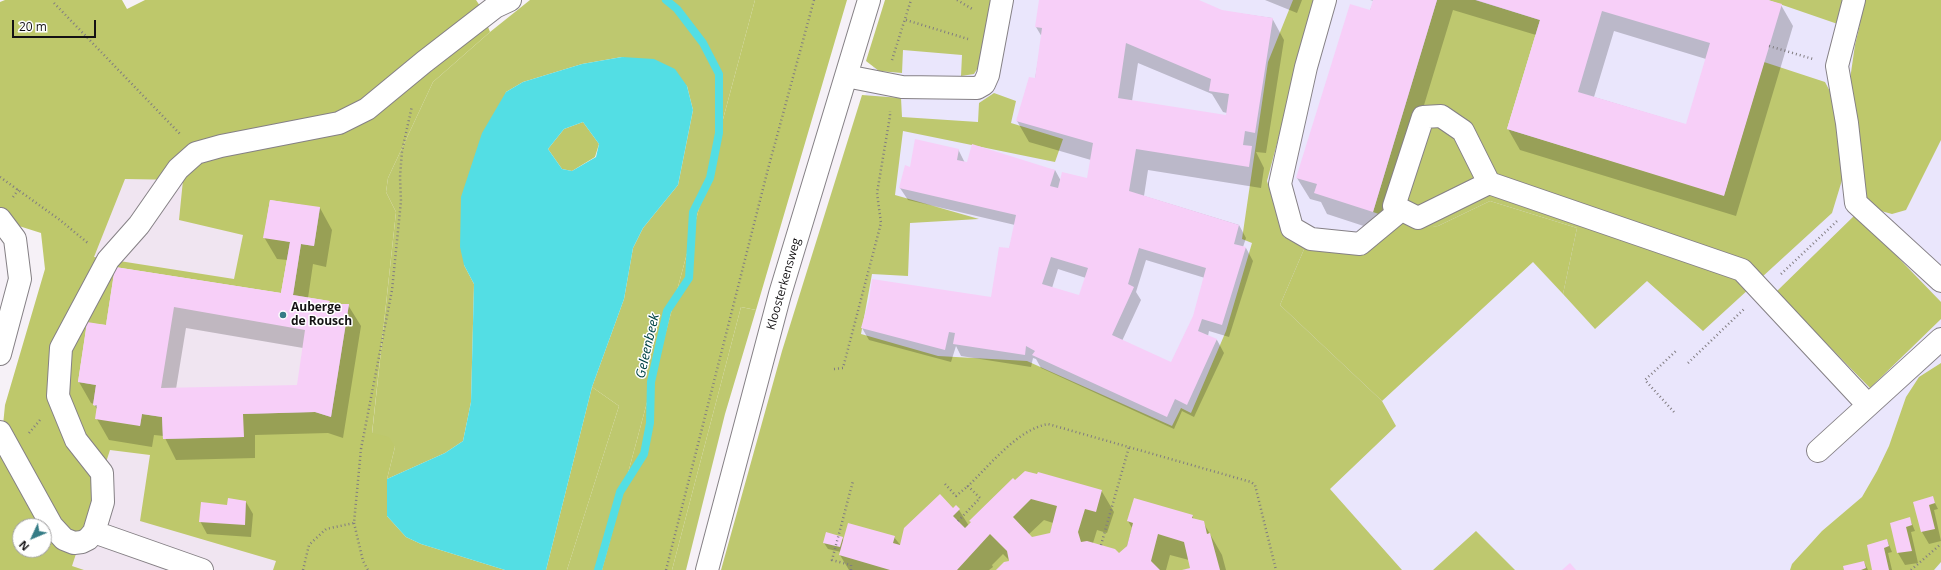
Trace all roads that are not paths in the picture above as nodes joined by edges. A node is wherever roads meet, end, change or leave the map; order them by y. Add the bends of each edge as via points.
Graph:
1 (510, 0) edge
2 (869, 0) edge
3 (1002, 0) edge
4 (1325, 0) edge
5 (1854, 0) edge
6 (846, 76) junction
7 (1489, 183) junction
8 (1401, 210) junction
9 (0, 218) edge
10 (1941, 281) edge
11 (1941, 340) edge
12 (0, 354) edge
13 (1868, 405) junction
14 (0, 432) edge
15 (1818, 450) dead end
16 (94, 532) junction
17 (202, 570) edge
18 (707, 570) edge

1 - 16 street via 495,7 367,109 339,123 196,153 178,169 139,225 108,260 61,348 58,396 76,440 102,473 103,502
2 - 6 street, Kloosterkensweg
3 - 6 street via 987,80 977,88 902,87
4 - 8 street via 1306,67 1280,184 1292,228 1311,239 1360,244
5 - 10 street via 1836,66 1847,123 1856,203
6 - 18 street, Kloosterkensweg via 780,294
7 - 8 street via 1418,218
7 - 8 street via 1463,131 1441,116 1423,117 1394,206
7 - 13 street via 1742,270
9 - 12 street via 15,239 20,279
11 - 13 street
13 - 15 street
14 - 16 street via 52,526 64,539 74,543 82,542
16 - 17 street

